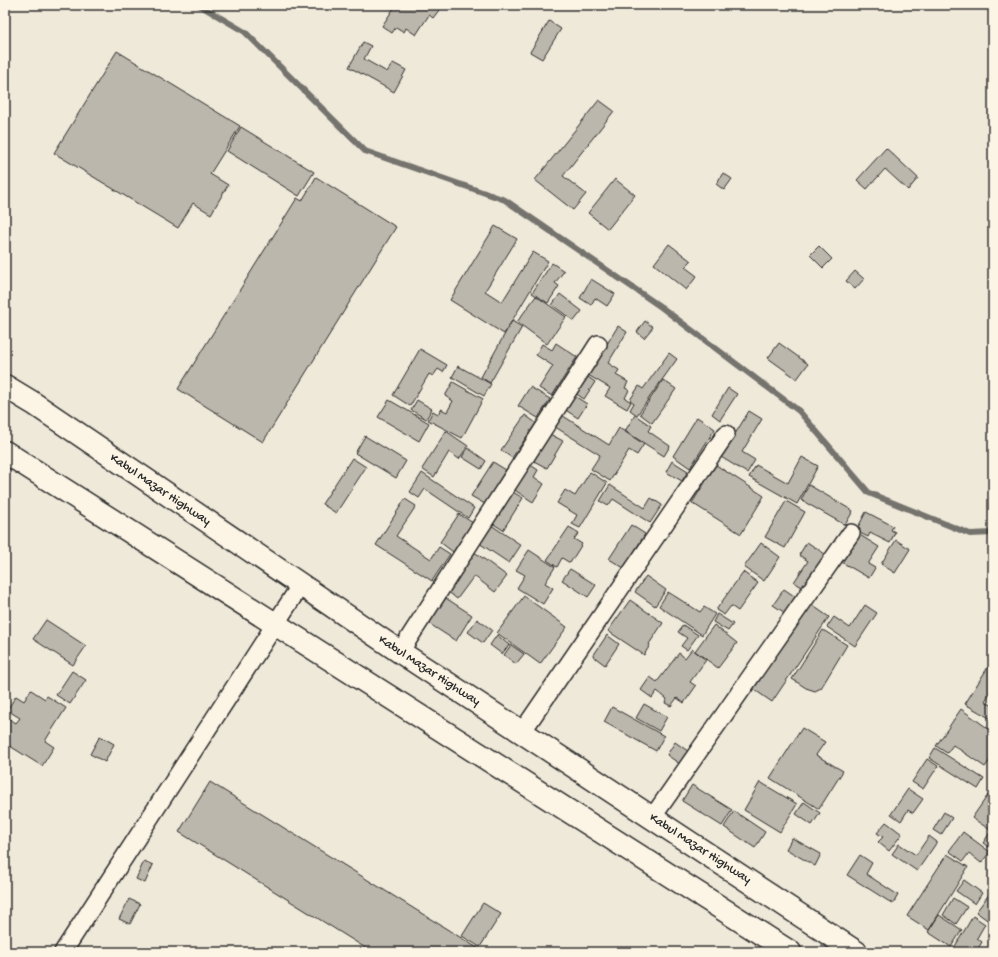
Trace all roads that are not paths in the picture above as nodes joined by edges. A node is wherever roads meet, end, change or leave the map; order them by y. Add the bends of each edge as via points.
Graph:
1 (598, 344) dead end
2 (5, 386) edge
3 (726, 434) dead end
4 (5, 452) edge
5 (851, 533) dead end
6 (300, 586) junction
7 (276, 625) junction
8 (400, 652) junction
9 (522, 732) junction
10 (652, 818) junction
11 (63, 952) edge
12 (790, 952) edge
13 (856, 952) edge

1 - 8 street
2 - 6 highway, Kabul Mazar Highway
3 - 9 street
4 - 7 highway
5 - 10 street
6 - 7 street
6 - 8 highway, Kabul Mazar Highway
7 - 11 street
7 - 12 highway
8 - 9 highway, Kabul Mazar Highway
9 - 10 highway, Kabul Mazar Highway
10 - 13 highway, Kabul Mazar Highway

